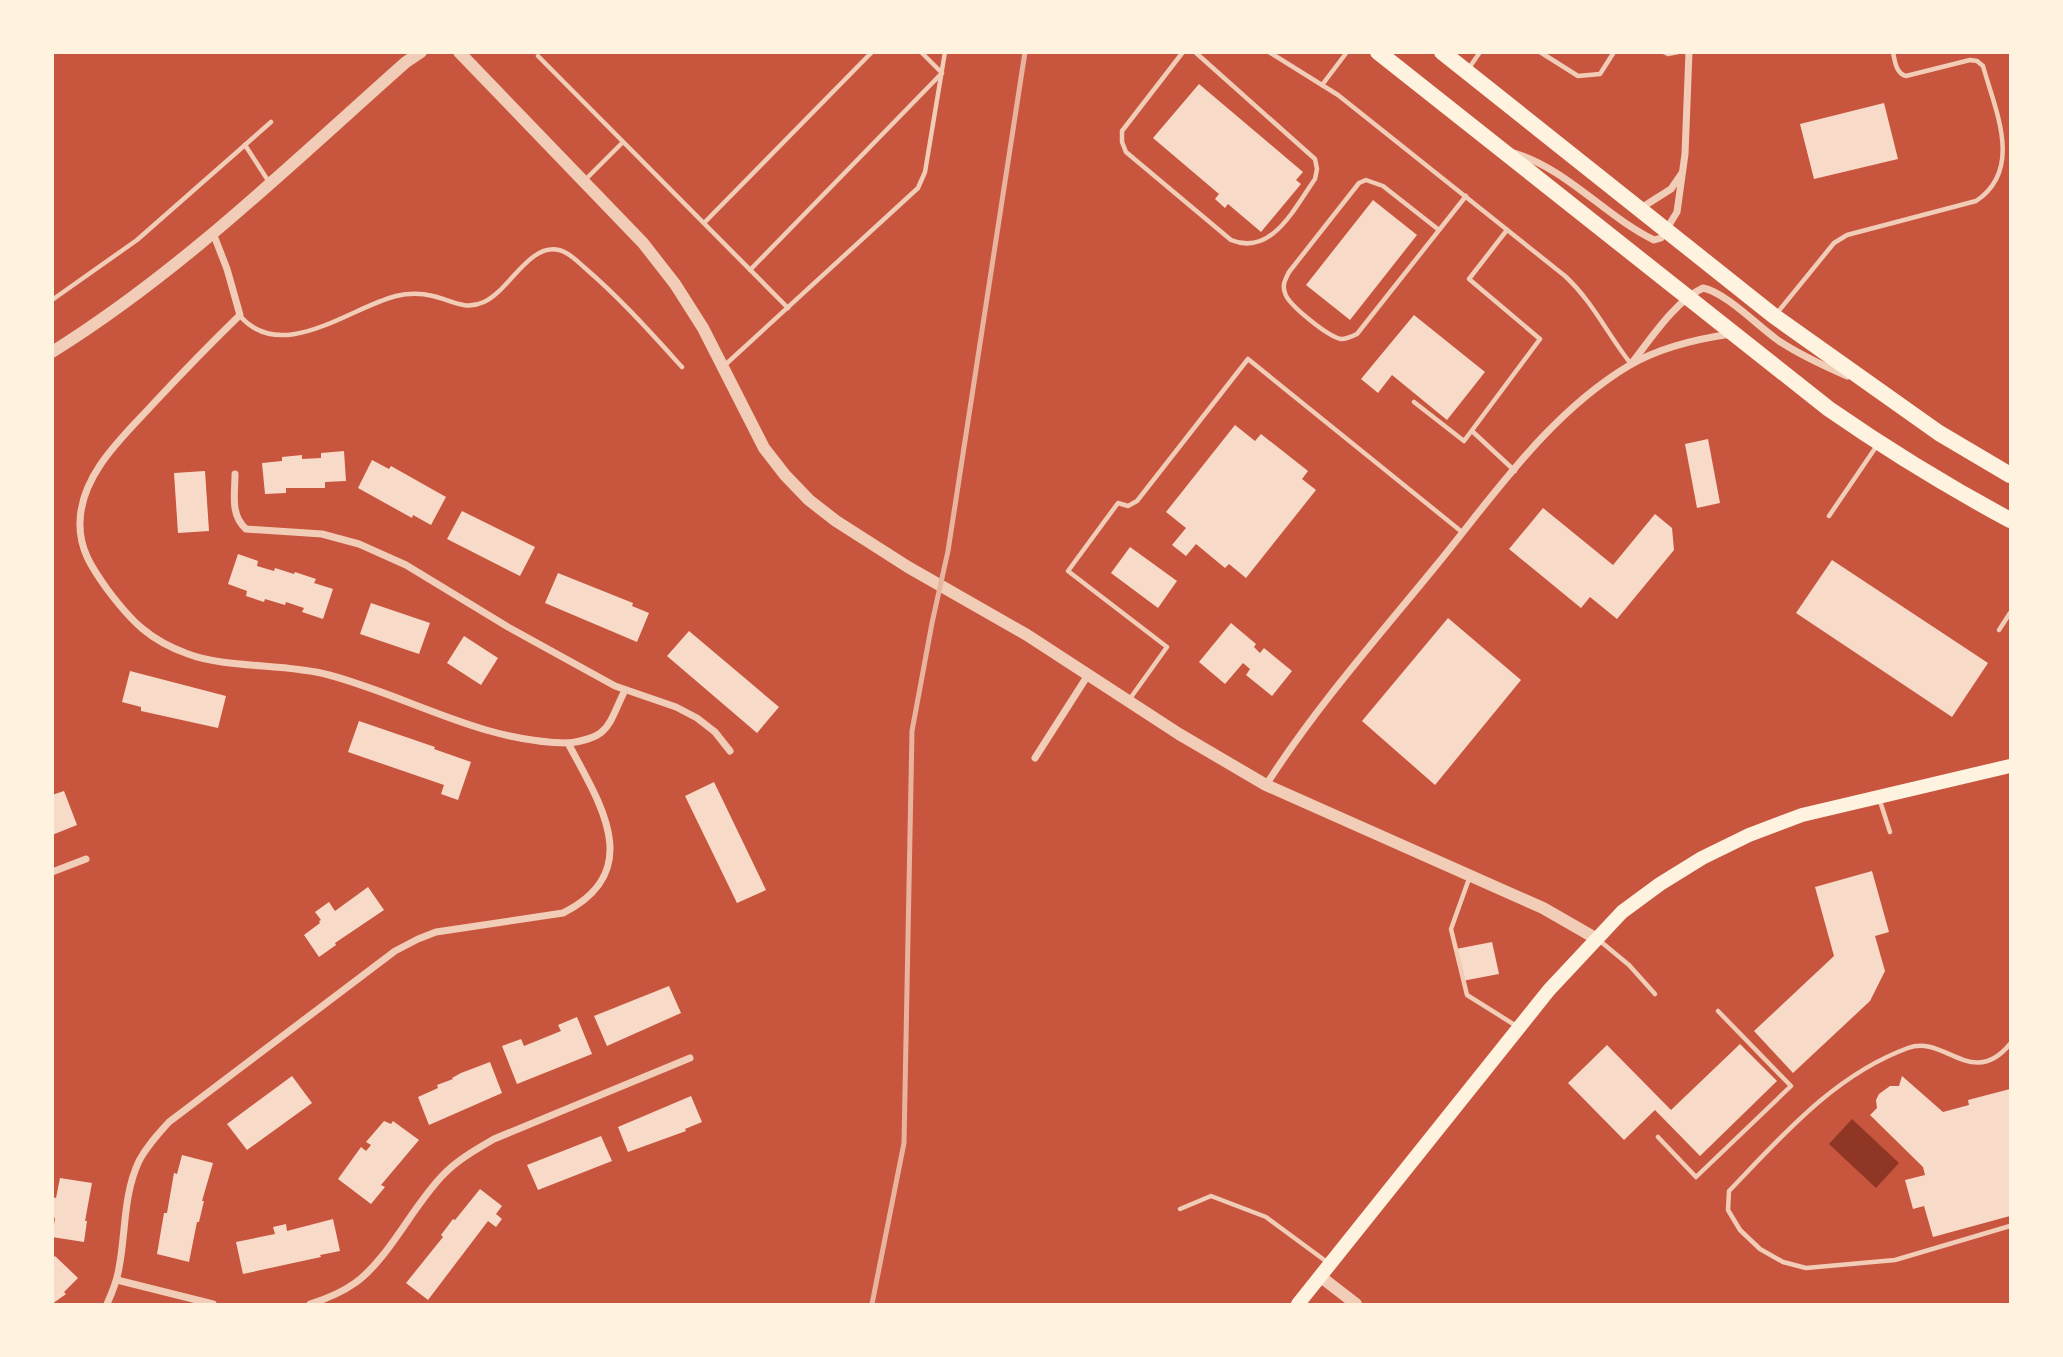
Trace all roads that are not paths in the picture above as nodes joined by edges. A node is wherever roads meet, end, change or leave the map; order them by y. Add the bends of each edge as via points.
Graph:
1 (421, 52) edge
2 (459, 52) edge
3 (872, 52) edge
4 (921, 52) edge
5 (945, 52) edge
6 (1183, 52) edge
7 (1195, 52) edge
8 (1269, 52) edge
9 (1347, 52) edge
10 (1378, 52) edge
11 (1442, 52) edge
12 (1480, 52) edge
13 (1540, 52) edge
14 (1614, 52) edge
15 (1664, 52) edge
16 (1678, 52) edge
17 (1689, 52) edge
18 (1893, 52) edge
19 (538, 56) dead end
20 (1466, 72) junction
21 (942, 73) junction
22 (1322, 85) junction
23 (271, 122) dead end
24 (623, 142) junction
25 (245, 145) junction
26 (1501, 149) junction
27 (1682, 173) junction
28 (583, 181) junction
29 (270, 183) junction
30 (1466, 196) junction
31 (1639, 209) junction
32 (704, 223) junction
33 (1439, 230) junction
34 (1507, 230) junction
35 (1667, 231) junction
36 (214, 233) junction
37 (750, 270) junction
38 (1689, 298) junction
39 (52, 300) edge
40 (788, 308) junction
41 (240, 315) junction
42 (1774, 316) junction
43 (1735, 334) junction
44 (52, 352) edge
45 (1631, 364) junction
46 (724, 366) junction
47 (682, 367) dead end
48 (1867, 383) junction
49 (1414, 401) dead end
50 (1472, 430) junction
51 (1878, 444) junction
52 (1515, 471) junction
53 (235, 474) dead end
54 (2011, 475) edge
55 (1829, 516) dead end
56 (2011, 520) edge
57 (1463, 533) junction
58 (2011, 613) edge
59 (1999, 630) dead end
60 (1088, 675) junction
61 (625, 690) junction
62 (1128, 701) junction
63 (568, 743) junction
64 (730, 751) dead end
65 (1035, 758) dead end
66 (2011, 766) edge
67 (1266, 785) junction
68 (1879, 797) junction
69 (1890, 832) dead end
70 (86, 859) dead end
71 (52, 872) edge
72 (1470, 875) junction
73 (1597, 939) junction
74 (1655, 993) dead end
75 (1718, 1011) dead end
76 (1519, 1028) junction
77 (2011, 1044) edge
78 (690, 1058) dead end
79 (1658, 1138) dead end
80 (1180, 1209) dead end
81 (2011, 1226) edge
82 (1331, 1265) junction
83 (1321, 1277) junction
84 (117, 1280) junction
85 (107, 1304) edge
86 (213, 1304) edge
87 (310, 1304) edge
88 (1298, 1304) edge
89 (1356, 1304) edge

1 - 29 street
2 - 28 street
3 - 32 lane
4 - 21 lane
5 - 21 lane
6 - 7 lane via 1122,131 1126,152 1231,240 1265,241 1315,179 1315,159
8 - 22 lane
9 - 22 lane
10 - 26 main road
11 - 20 main road
12 - 20 lane
13 - 14 lane via 1578,76 1600,74
15 - 16 lane
17 - 27 street
18 - 42 lane via 1897,69 1906,76 1970,60 1983,66 2002,137 1997,182 1976,201 1847,235 1834,243
19 - 24 lane
20 - 31 main road
21 - 37 lane
21 - 40 lane via 925,172 918,188
22 - 30 lane
23 - 25 lane
24 - 28 lane
24 - 32 lane
25 - 29 lane
25 - 39 lane via 137,240
26 - 35 street via 1529,158 1654,240
26 - 38 main road
27 - 31 street via 1671,189
27 - 35 street via 1677,212
28 - 46 street via 675,284
29 - 36 street
30 - 33 lane
30 - 34 lane
31 - 35 main road
32 - 37 lane
33 - 33 lane via 1357,334 1348,338 1330,334 1284,293 1289,272 1366,180 1383,186
34 - 45 lane via 1578,288
34 - 50 lane via 1469,279 1540,339
35 - 42 main road
36 - 41 street
36 - 44 street via 129,302
37 - 40 lane
38 - 43 main road
38 - 45 street
38 - 48 street via 1703,288 1710,289 1779,341
40 - 46 lane
41 - 47 lane via 250,327 273,336 310,331 413,293 468,306 492,298 537,254 561,250 606,286
41 - 63 street via 110,451 83,502 79,521 88,563 126,615 166,646 191,656 326,674 508,738
42 - 48 main road
43 - 45 street via 1683,342
43 - 51 main road
45 - 52 street via 1571,408
46 - 60 street via 764,448 809,500 908,567
48 - 54 main road
49 - 50 lane via 1464,441
50 - 52 lane
51 - 55 lane
51 - 56 main road
52 - 57 street
53 - 61 street via 235,513 246,529 323,534 359,544 406,565
57 - 62 lane via 1248,359 1137,501 1128,506 1118,503 1068,571 1167,647
57 - 67 street via 1307,726
58 - 59 lane
60 - 62 street
60 - 65 street
61 - 63 street via 601,734
61 - 64 street via 697,718
62 - 67 street
63 - 84 street via 607,821 611,839 604,874 593,892 563,913 436,932 395,951 169,1122 139,1162 129,1193
66 - 68 main road
67 - 72 street
68 - 69 lane
68 - 73 main road via 1802,815 1702,858 1622,912
70 - 71 street
72 - 73 street
72 - 76 lane via 1451,929 1467,995
73 - 74 lane
73 - 76 main road
75 - 79 lane via 1791,1086 1696,1177
76 - 82 main road
77 - 81 lane via 1991,1059 1976,1062 1961,1061 1924,1044 1869,1065 1826,1094 1762,1157 1729,1191 1728,1209 1740,1230 1760,1249 1806,1268 1895,1260
78 - 87 street via 494,1139 468,1155 444,1174 356,1282
80 - 82 lane via 1211,1196 1266,1217
82 - 83 main road
83 - 88 main road
83 - 89 street
84 - 85 street
84 - 86 street

